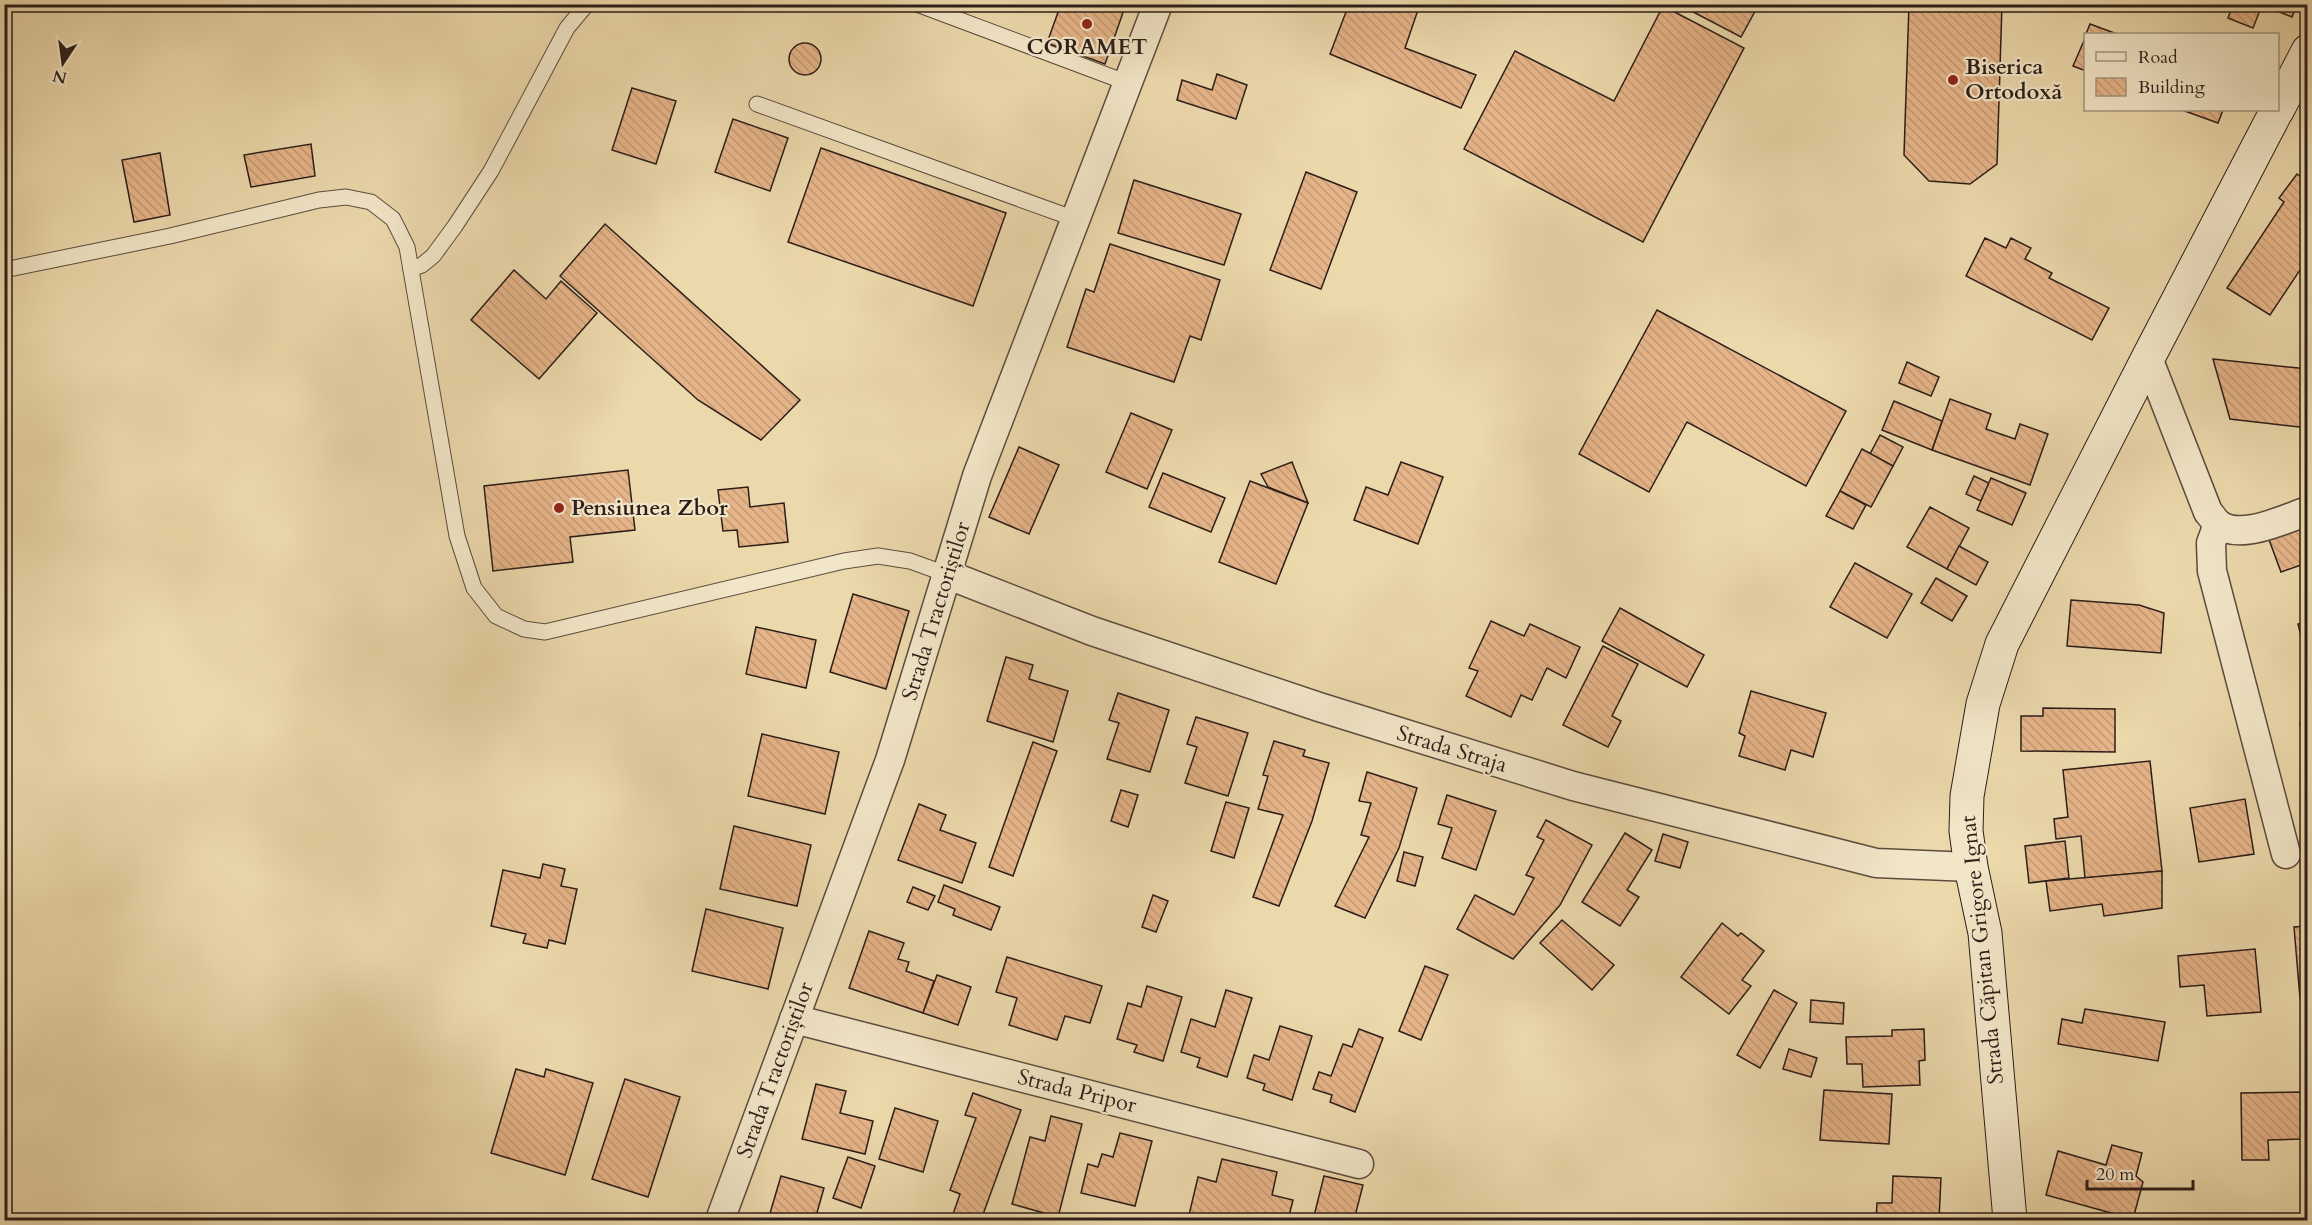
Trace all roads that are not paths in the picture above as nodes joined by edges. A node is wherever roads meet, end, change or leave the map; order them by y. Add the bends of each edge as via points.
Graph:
1 (587, 4) edge
2 (917, 4) edge
3 (1158, 4) edge
4 (2307, 51) edge
5 (1128, 83) junction
6 (757, 104) dead end
7 (2279, 105) edge
8 (2276, 111) edge
9 (1075, 219) junction
10 (411, 269) junction
11 (4, 270) edge
12 (2148, 357) junction
13 (2307, 511) edge
14 (2218, 524) junction
15 (946, 574) junction
16 (2286, 854) dead end
17 (1971, 867) junction
18 (794, 1019) junction
19 (1359, 1164) dead end
20 (720, 1221) edge
21 (2010, 1221) edge

1 - 10 lane via 567,28 491,171 433,256
2 - 5 lane
3 - 5 street, Strada Tractoriștilor
4 - 7 main road, Strada Căpitan Grigore Ignat
5 - 9 street, Strada Tractoriștilor
6 - 9 lane
8 - 12 main road, Strada Căpitan Grigore Ignat
9 - 15 street, Strada Tractoriștilor via 977,476
10 - 11 lane via 407,247 393,219 371,202 346,197
10 - 15 lane via 458,536 474,588 496,616 524,629 545,632 878,556 910,561
12 - 14 street via 2208,512
12 - 17 main road, Strada Căpitan Grigore Ignat via 2002,644 1983,704 1966,796
13 - 14 street via 2257,529 2235,531
14 - 16 street via 2211,543 2212,571
15 - 17 street, Strada Straja via 1092,631 1573,786 1876,863
15 - 18 street, Strada Tractoriștilor via 890,760
17 - 21 main road, Strada Căpitan Grigore Ignat via 1985,933
18 - 19 street, Strada Pripor
18 - 20 street, Strada Tractoriștilor

